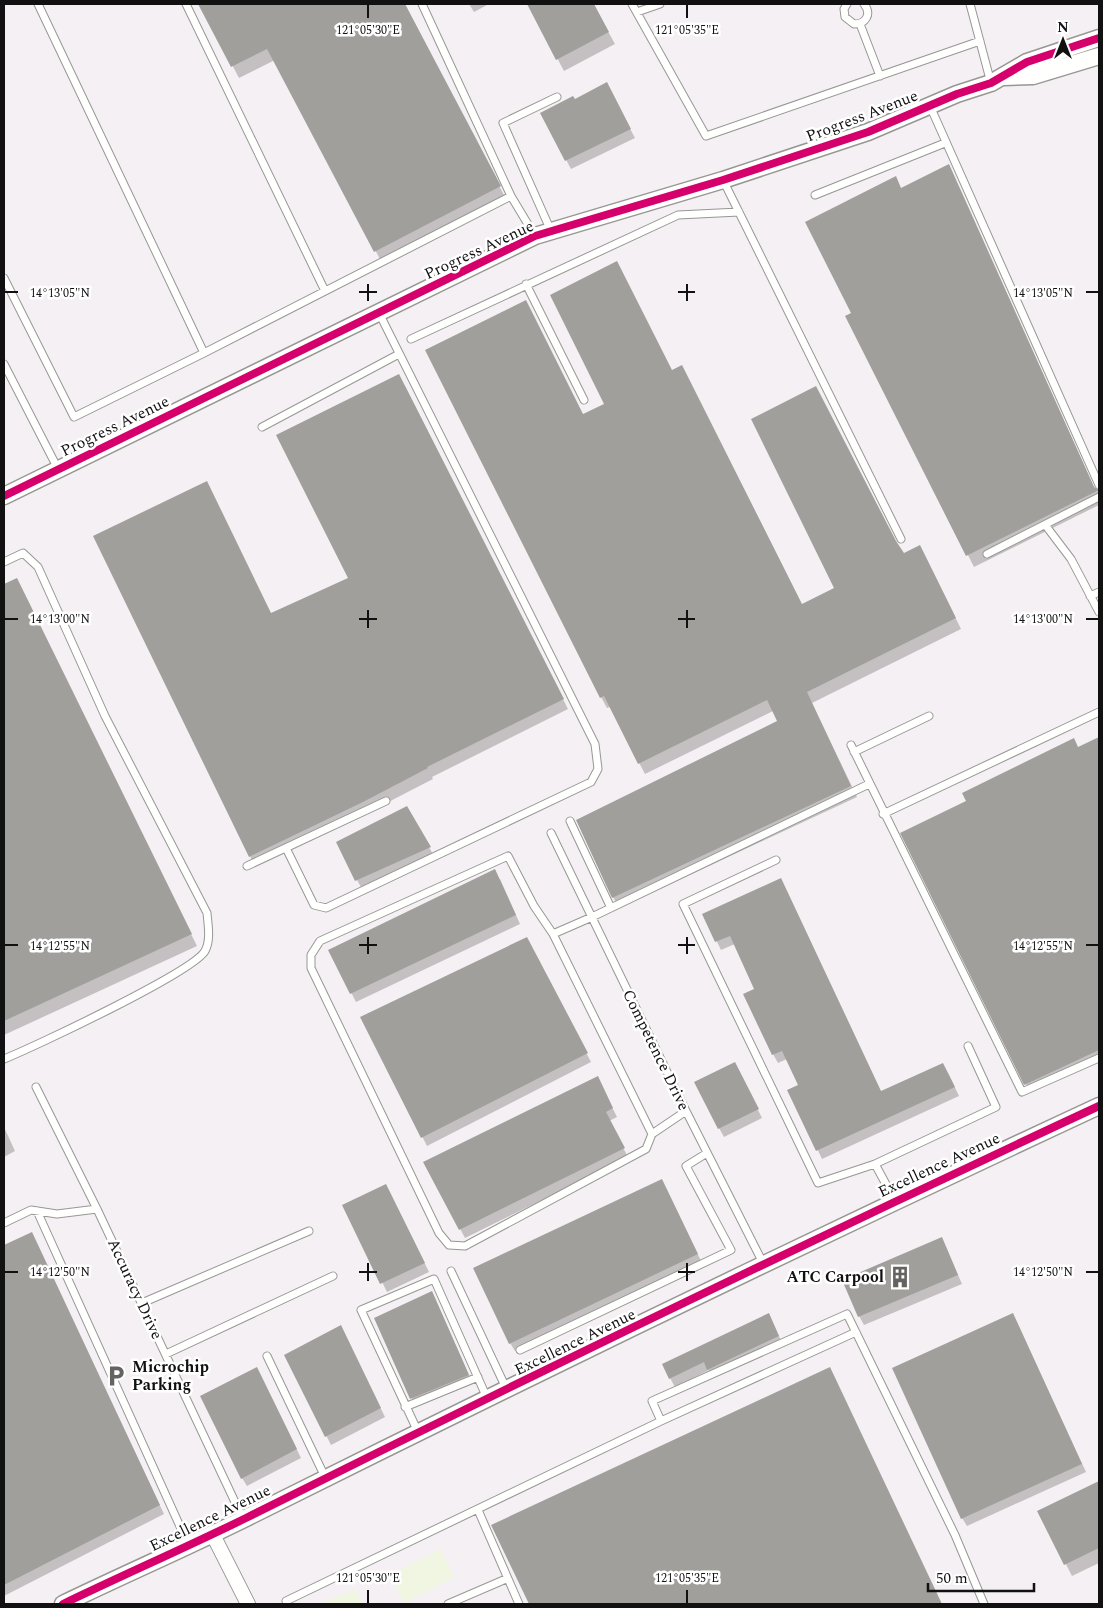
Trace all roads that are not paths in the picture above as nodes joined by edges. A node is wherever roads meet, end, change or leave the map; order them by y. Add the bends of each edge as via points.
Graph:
1 (38, 4) edge
2 (186, 4) edge
3 (422, 4) edge
4 (632, 4) edge
5 (660, 4) edge
6 (847, 4) edge
7 (864, 4) edge
8 (970, 4) edge
9 (637, 12) junction
10 (860, 24) junction
11 (1099, 38) edge
12 (980, 42) junction
13 (1099, 56) edge
14 (880, 76) junction
15 (998, 80) junction
16 (557, 97) dead end
17 (930, 105) junction
18 (945, 143) junction
19 (723, 180) junction
20 (814, 194) dead end
21 (511, 196) junction
22 (739, 212) junction
23 (551, 232) junction
24 (535, 236) junction
25 (4, 278) edge
26 (526, 284) junction
27 (325, 291) junction
28 (379, 313) junction
29 (410, 339) dead end
30 (204, 353) junction
31 (399, 354) junction
32 (4, 364) edge
33 (584, 400) dead end
34 (262, 427) dead end
35 (58, 469) junction
36 (1099, 484) edge
37 (4, 496) edge
38 (1099, 496) edge
39 (1046, 526) junction
40 (901, 539) dead end
41 (987, 554) dead end
42 (4, 562) edge
43 (1099, 592) edge
44 (1090, 596) junction
45 (1099, 612) edge
46 (1099, 712) edge
47 (929, 716) dead end
48 (869, 784) junction
49 (386, 801) dead end
50 (883, 814) junction
51 (570, 821) dead end
52 (551, 832) dead end
53 (286, 848) junction
54 (776, 860) dead end
55 (248, 866) dead end
56 (611, 908) junction
57 (592, 918) junction
58 (553, 934) junction
59 (968, 1046) dead end
60 (1099, 1058) edge
61 (4, 1059) edge
62 (36, 1087) dead end
63 (1099, 1106) edge
64 (686, 1111) junction
65 (652, 1134) junction
66 (707, 1153) junction
67 (875, 1164) junction
68 (895, 1201) junction
69 (97, 1209) junction
70 (37, 1211) junction
71 (4, 1223) edge
72 (309, 1231) dead end
73 (765, 1266) junction
74 (451, 1271) dead end
75 (333, 1276) dead end
76 (142, 1303) junction
77 (856, 1332) junction
78 (520, 1350) dead end
79 (166, 1354) junction
80 (267, 1356) dead end
81 (478, 1377) junction
82 (507, 1390) junction
83 (487, 1399) junction
84 (405, 1407) junction
85 (661, 1421) junction
86 (419, 1434) junction
87 (324, 1477) junction
88 (478, 1510) junction
89 (243, 1519) junction
90 (212, 1533) junction
91 (188, 1544) junction
92 (506, 1579) junction
93 (286, 1601) dead end
94 (63, 1604) edge
95 (248, 1604) edge
96 (448, 1604) edge
97 (518, 1604) edge
98 (984, 1604) edge

1 - 30 lane
2 - 27 lane
3 - 21 lane
4 - 9 lane
5 - 9 lane
6 - 10 lane via 845,17 850,23
7 - 10 lane via 868,14
8 - 12 lane
9 - 14 lane via 706,136
10 - 14 lane
11 - 15 street, Progress Avenue via 1027,62
12 - 14 lane
12 - 15 lane
13 - 15 street, Progress Avenue via 1033,76
15 - 17 street, Progress Avenue
16 - 23 lane via 503,123
17 - 18 lane
17 - 19 street, Progress Avenue via 868,132
18 - 20 lane
18 - 36 lane
19 - 22 lane
19 - 23 street, Progress Avenue
21 - 24 lane
21 - 27 lane
22 - 26 lane via 678,215
22 - 40 lane
23 - 24 street, Progress Avenue
24 - 28 street, Progress Avenue
25 - 30 lane via 74,417
26 - 29 lane
26 - 33 lane
27 - 30 lane
28 - 31 lane
28 - 35 street, Progress Avenue
31 - 34 lane
31 - 53 lane via 595,744 598,769 591,782 326,908 314,905
32 - 35 lane
35 - 37 street, Progress Avenue
38 - 39 lane
39 - 41 lane
39 - 44 lane via 1071,559
42 - 61 lane via 23,553 38,567 105,716 207,913 209,939 205,952 181,970
43 - 44 lane
44 - 45 lane
46 - 50 lane
47 - 48 lane via 852,748
48 - 50 lane
48 - 56 lane
49 - 53 lane
50 - 60 lane via 1022,1092
51 - 56 lane
52 - 57 lane, Competence Drive
53 - 55 lane
54 - 67 lane via 683,904 818,1183
56 - 57 lane
57 - 58 lane
57 - 64 lane, Competence Drive
58 - 65 lane
58 - 65 lane via 508,856 320,941 310,955 311,968 440,1233 449,1245 465,1246 617,1166 646,1149
59 - 67 lane via 996,1107
62 - 69 lane, Accuracy Drive
63 - 68 street, Excellence Avenue
64 - 65 lane
64 - 66 lane, Competence Drive
66 - 73 lane, Competence Drive
66 - 78 lane via 686,1166 731,1250
67 - 68 lane
68 - 73 street, Excellence Avenue
69 - 70 lane via 57,1214
69 - 76 lane, Accuracy Drive
70 - 71 lane via 31,1210
70 - 91 lane
72 - 76 lane
73 - 82 street, Excellence Avenue
74 - 82 lane
75 - 79 lane
76 - 79 lane, Accuracy Drive
77 - 85 lane
77 - 85 lane via 847,1314 652,1401
77 - 98 lane via 955,1534
79 - 89 lane, Accuracy Drive
80 - 87 lane
81 - 83 lane
81 - 84 lane
81 - 84 lane via 434,1279 361,1310
82 - 83 street, Excellence Avenue
83 - 86 street, Excellence Avenue
84 - 86 lane
85 - 88 lane
86 - 87 street, Excellence Avenue
87 - 89 street, Excellence Avenue
88 - 92 lane
88 - 93 lane
89 - 90 street, Excellence Avenue
90 - 91 street, Excellence Avenue
90 - 95 street
91 - 94 street, Excellence Avenue
92 - 96 lane
92 - 97 lane

